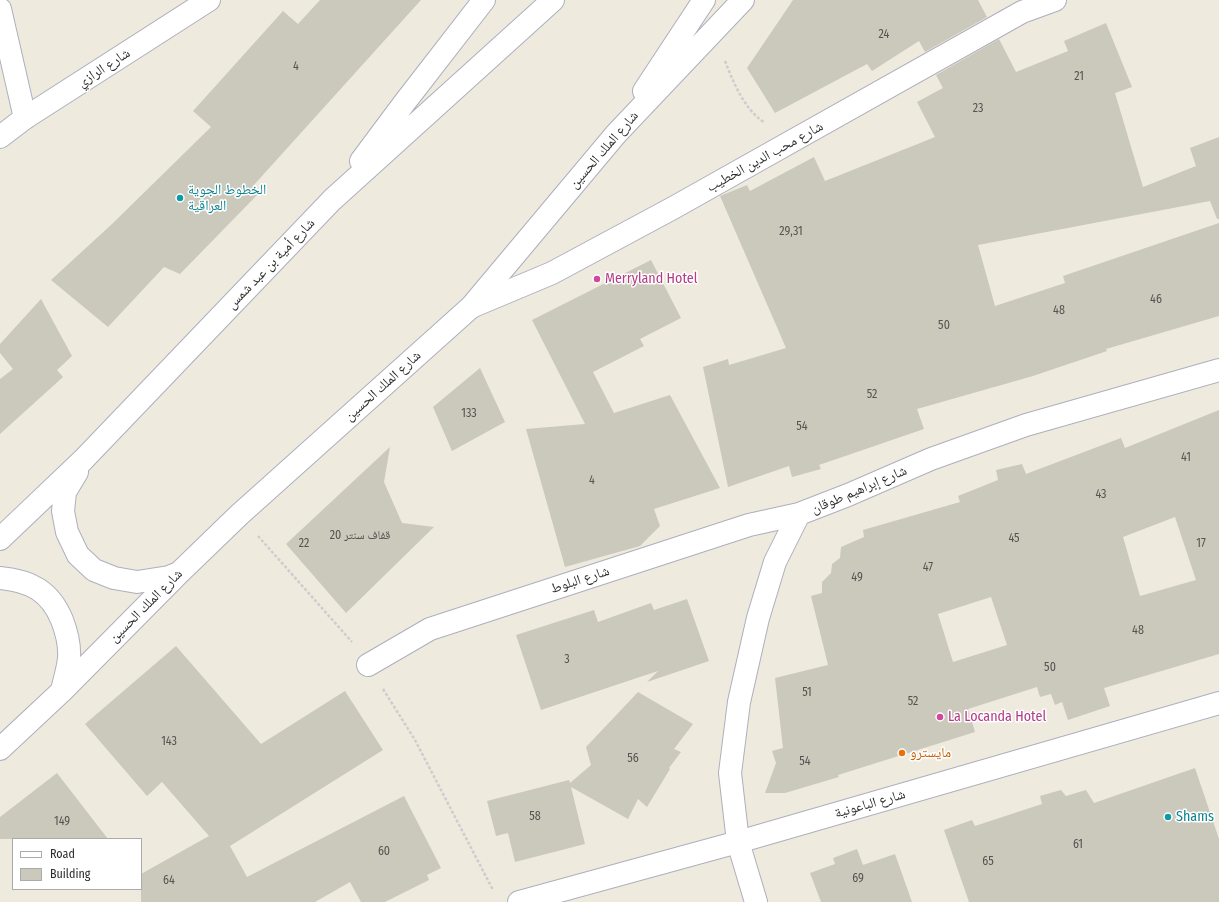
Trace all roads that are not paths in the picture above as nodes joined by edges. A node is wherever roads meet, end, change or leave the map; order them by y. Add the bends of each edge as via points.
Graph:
1 (209, 0) edge
2 (484, 0) edge
3 (553, 0) edge
4 (704, 0) edge
5 (743, 0) edge
6 (1054, 0) edge
7 (0, 8) edge
8 (25, 118) junction
9 (616, 134) junction
10 (0, 137) edge
11 (332, 200) junction
12 (471, 307) junction
13 (1219, 370) edge
14 (83, 460) junction
15 (799, 514) junction
16 (0, 539) edge
17 (179, 573) junction
18 (0, 578) edge
19 (368, 665) dead end
20 (62, 691) junction
21 (1219, 703) edge
22 (0, 749) edge
23 (738, 842) junction
24 (519, 902) edge
25 (756, 902) edge

1 - 8 street, شارع الرازي
2 - 11 street
3 - 11 street, شارع أمية بن عبد شمس
4 - 9 street
5 - 9 street, شارع الملك الحسين
6 - 12 street, شارع محب الدين الخطيب via 1022,12 552,273
7 - 8 street
8 - 10 street, شارع الرازي
9 - 12 street, شارع الملك الحسين
11 - 14 street, شارع أمية بن عبد شمس
12 - 17 street, شارع الملك الحسين via 239,515
13 - 15 street, شارع إبراهيم طوقان via 1026,425 931,459
14 - 16 street, شارع أمية بن عبد شمس
14 - 17 street via 65,492 63,511 67,532 78,555 94,570 114,578 137,582
15 - 19 street, شارع البلوط via 741,528 430,629
15 - 23 street, شارع إبراهيم طوقان via 775,562 758,618 740,702 730,773
17 - 20 street, شارع الملك الحسين
18 - 20 street via 14,579 34,587 49,597 57,609 68,634 69,659
20 - 22 street, شارع الملك الحسين
21 - 23 street, شارع الباعونية
23 - 24 street, شارع الباعونية
23 - 25 street, شارع إبراهيم طوقان

